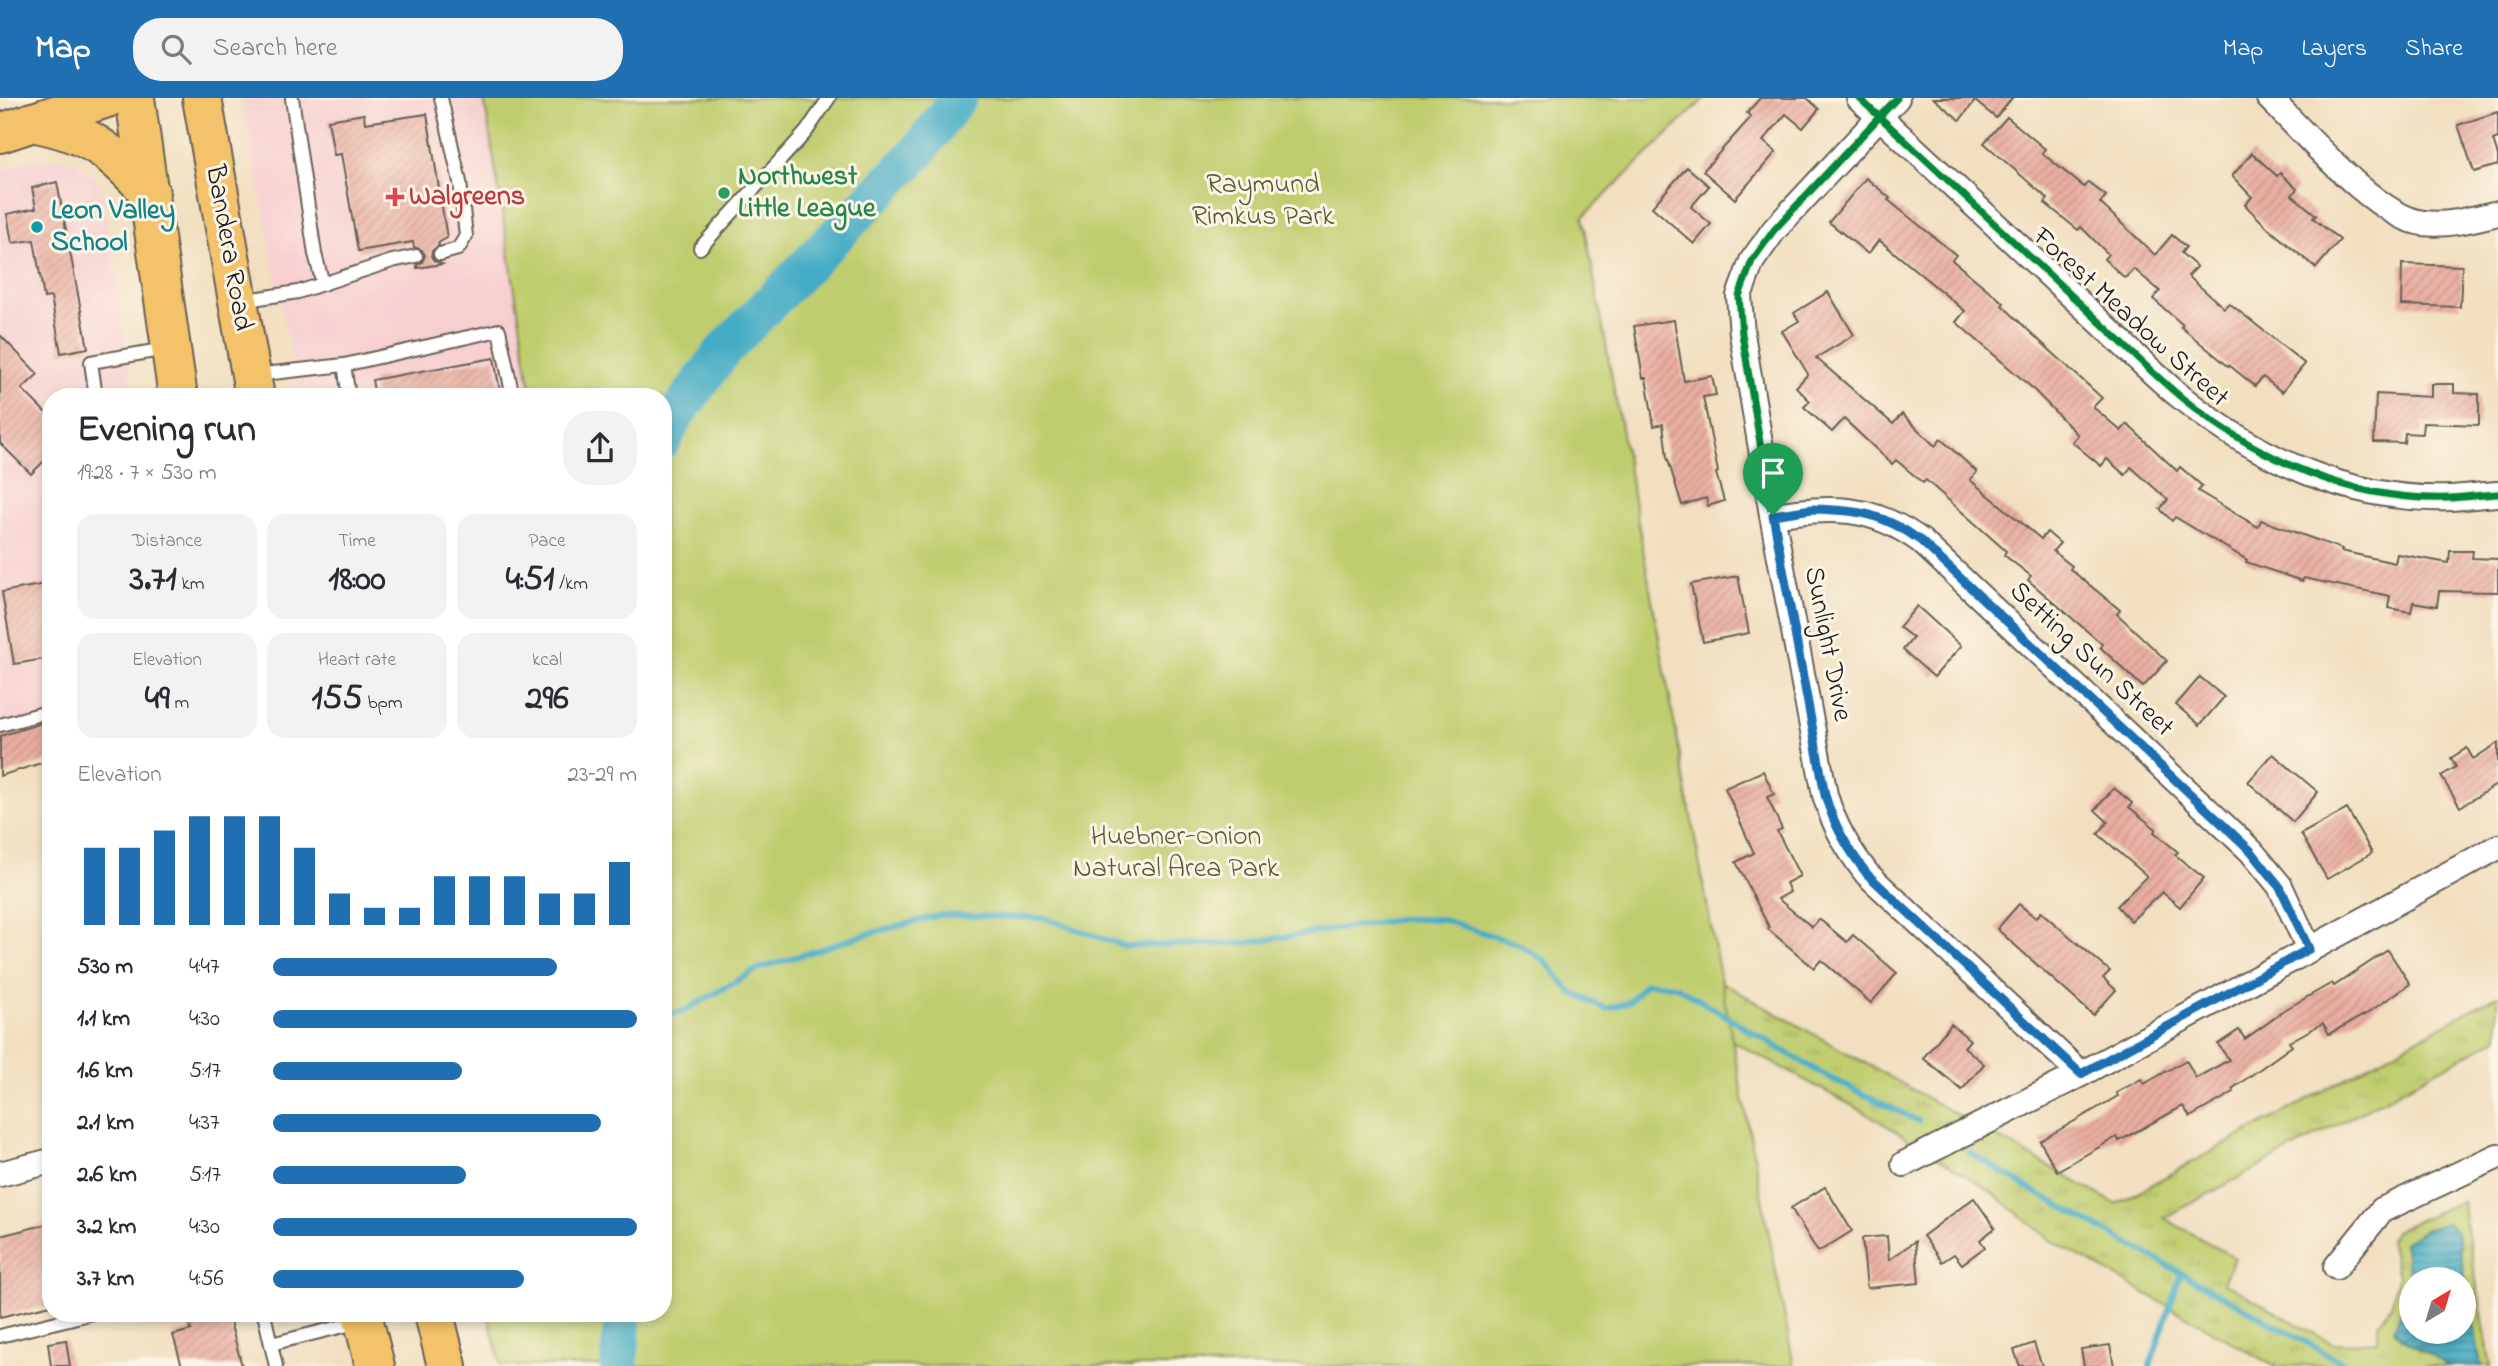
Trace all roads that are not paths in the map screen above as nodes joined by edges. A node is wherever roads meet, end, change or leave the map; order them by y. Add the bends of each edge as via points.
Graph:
1 (107, 98) edge
2 (135, 98) edge
3 (202, 98) edge
4 (440, 98) edge
5 (829, 98) edge
6 (1860, 98) edge
7 (1897, 98) edge
8 (2269, 98) edge
9 (295, 99) edge
10 (1880, 117) junction
11 (16, 128) edge
12 (150, 193) junction
13 (2498, 213) edge
14 (700, 248) dead end
15 (440, 254) dead end
16 (416, 256) dead end
17 (323, 284) junction
18 (238, 301) junction
19 (171, 348) junction
20 (344, 365) junction
21 (253, 386) edge
22 (95, 388) edge
23 (177, 388) edge
24 (348, 388) edge
25 (511, 388) edge
26 (2498, 494) edge
27 (1773, 515) junction
28 (42, 713) edge
29 (0, 725) edge
30 (2498, 847) edge
31 (2309, 949) junction
32 (2081, 1074) junction
33 (2498, 1156) edge
34 (42, 1163) edge
35 (1904, 1164) dead end
36 (0, 1174) edge
37 (2336, 1267) dead end
38 (57, 1322) edge
39 (266, 1322) edge
40 (349, 1322) edge
41 (364, 1322) edge
42 (437, 1322) edge
43 (0, 1336) edge
44 (271, 1344) junction
45 (276, 1366) edge
46 (375, 1366) edge
47 (447, 1366) edge

1 - 11 main road
2 - 12 main road
3 - 18 main road, Bandera Road
4 - 15 lane via 460,182 466,236 458,248
5 - 14 lane via 806,132
6 - 10 street, Forest Meadow Street
7 - 10 street, Sunlight Drive
8 - 13 street via 2366,193 2396,214 2422,223 2459,223
9 - 17 lane
10 - 26 street, Forest Meadow Street via 2181,397 2253,448 2328,480 2368,490 2449,498
10 - 27 street, Sunlight Drive via 1774,230 1752,261 1739,296
11 - 12 main road via 63,128 98,144
12 - 19 main road
16 - 17 lane
17 - 18 lane
18 - 21 main road, Bandera Road
19 - 22 lane via 91,362
19 - 23 main road
20 - 21 lane
20 - 24 lane
20 - 25 lane via 499,330
27 - 31 street, Setting Sun Street via 1812,509 1856,510 1884,519 1921,541 2251,851 2280,887
27 - 32 street, Sunlight Drive via 1825,795 1846,847 1867,874
28 - 29 lane
30 - 31 street
31 - 32 street
32 - 35 street
33 - 37 street via 2382,1210
34 - 36 street
38 - 43 lane
39 - 44 lane
40 - 44 lane
41 - 46 main road
42 - 47 main road
44 - 45 lane

